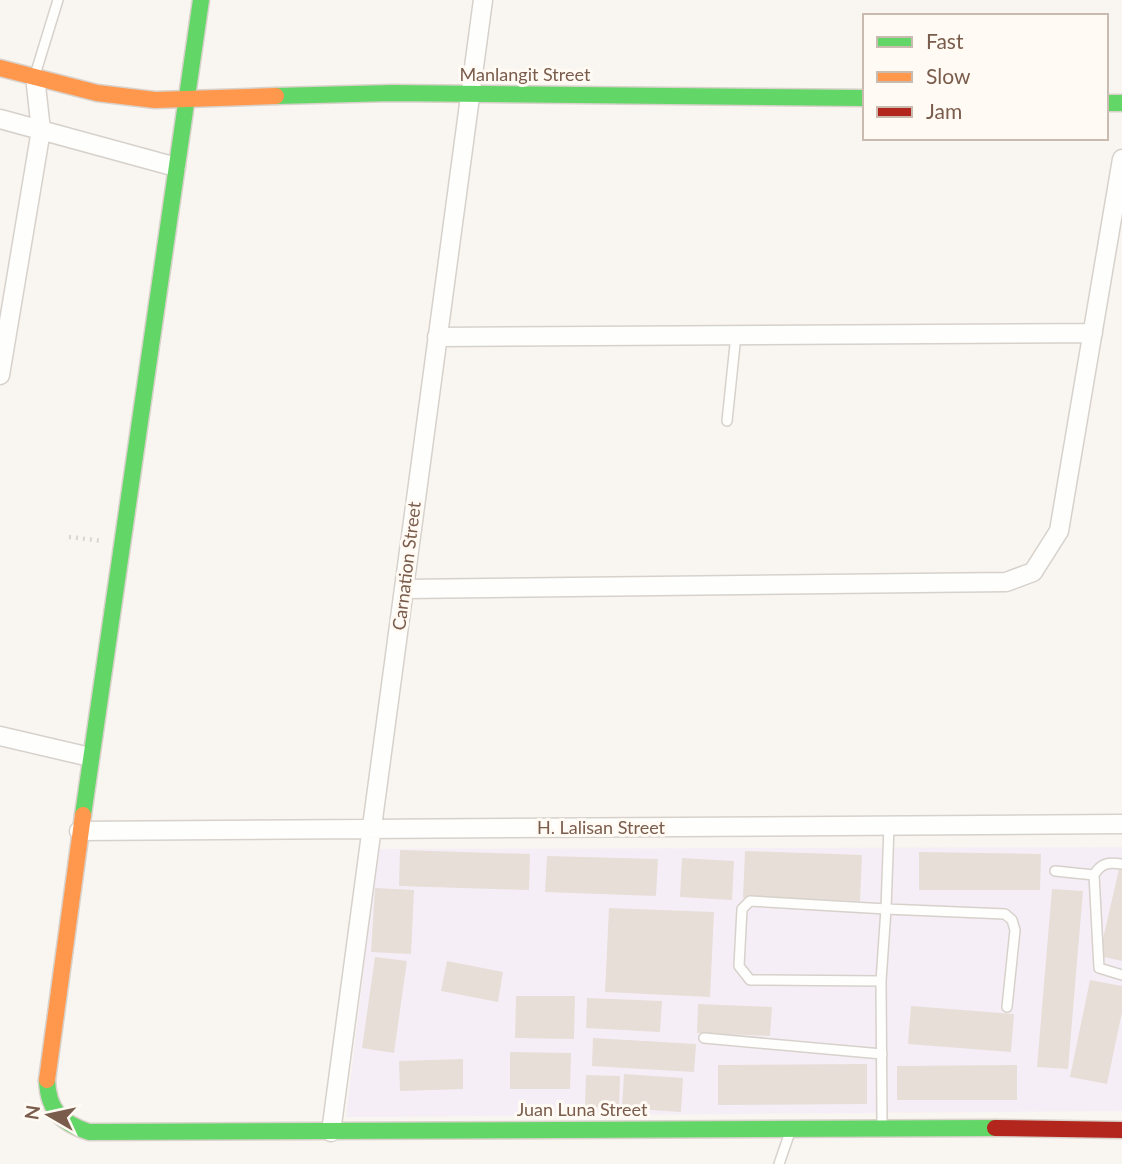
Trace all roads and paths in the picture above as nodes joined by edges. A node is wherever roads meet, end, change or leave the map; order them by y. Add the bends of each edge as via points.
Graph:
1 (58, 0) edge
2 (201, 0) edge
3 (483, 0) edge
4 (0, 68) edge
5 (34, 77) junction
6 (471, 94) junction
7 (863, 98) edge
8 (186, 100) junction
9 (0, 119) edge
10 (41, 130) junction
11 (1122, 159) edge
12 (176, 167) junction
13 (1093, 333) junction
14 (736, 335) junction
15 (436, 337) junction
16 (0, 375) edge
17 (727, 421) dead end
18 (69, 537) dead end
19 (121, 543) junction
20 (404, 589) junction
21 (0, 736) edge
22 (90, 757) junction
23 (1122, 824) edge
24 (889, 826) junction
25 (373, 830) junction
26 (79, 831) junction
27 (1122, 864) edge
28 (1055, 871) dead end
29 (1094, 875) junction
30 (886, 909) junction
31 (1122, 975) edge
32 (881, 981) junction
33 (1007, 1007) dead end
34 (704, 1038) dead end
35 (882, 1054) junction
36 (882, 1126) junction
37 (792, 1127) junction
38 (1122, 1130) edge
39 (331, 1132) junction
40 (779, 1164) edge

1 - 5 lane
2 - 8 street
3 - 6 street, Carnation Street
4 - 5 street, Manlangit Street
5 - 8 street, Manlangit Street via 97,93
5 - 10 street
6 - 7 street, Manlangit Street
6 - 8 street, Manlangit Street
6 - 15 street, Carnation Street
8 - 12 street
9 - 10 street
10 - 12 street
10 - 16 street
11 - 13 street
12 - 19 street
13 - 14 street
13 - 20 street via 1059,531 1033,572 1019,578 1006,582
14 - 15 street
14 - 17 lane
15 - 20 street, Carnation Street
18 - 19 path
19 - 22 street
20 - 25 street, Carnation Street
21 - 22 street
22 - 26 street
23 - 24 street, H. Lalisan Street
24 - 25 street, H. Lalisan Street
24 - 30 lane
25 - 26 street, H. Lalisan Street
25 - 39 street, Carnation Street
26 - 39 street, Juan Luna Street via 49,1050 51,1109 72,1129 89,1132
27 - 29 lane via 1109,862 1099,866
28 - 29 lane
29 - 31 lane via 1099,968
30 - 32 lane
30 - 32 lane via 750,901 742,909 738,940 738,966 750,980
30 - 33 lane via 1004,914 1012,920 1015,930
32 - 35 lane
34 - 35 lane
35 - 36 lane
36 - 37 street, Juan Luna Street
36 - 38 street, Juan Luna Street
37 - 39 street, Juan Luna Street
37 - 40 lane

